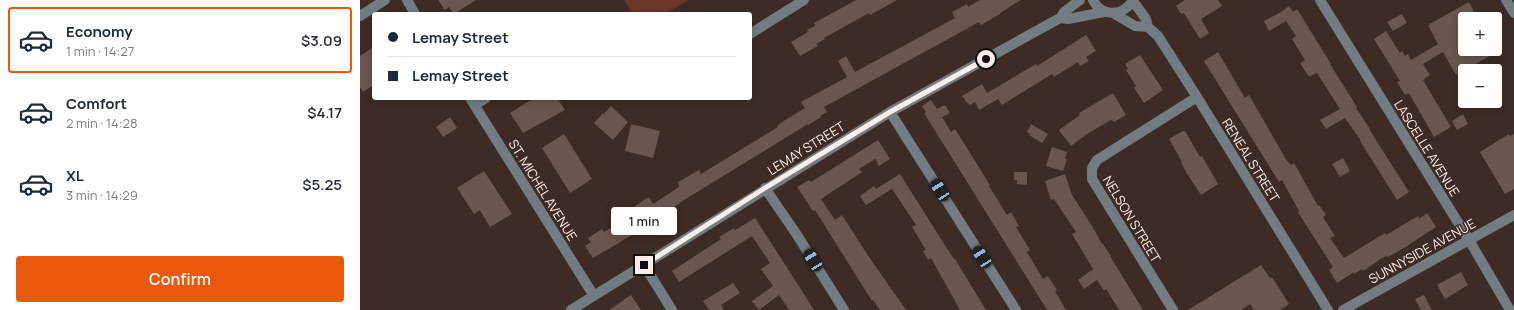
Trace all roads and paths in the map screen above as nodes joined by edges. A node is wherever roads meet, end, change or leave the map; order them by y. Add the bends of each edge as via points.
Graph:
1 (386, 0) edge
2 (406, 0) edge
3 (804, 0) edge
4 (1080, 0) edge
5 (1093, 0) edge
6 (1133, 0) edge
7 (1320, 0) edge
8 (1506, 0) edge
9 (414, 12) edge
10 (1109, 13) junction
11 (1514, 13) edge
12 (360, 16) edge
13 (1060, 18) junction
14 (1148, 27) junction
15 (752, 33) edge
16 (1197, 97) junction
17 (472, 102) edge
18 (890, 112) junction
19 (765, 188) junction
20 (1514, 215) edge
21 (1469, 240) junction
22 (644, 265) junction
23 (594, 296) junction
24 (571, 310) edge
25 (672, 310) edge
26 (844, 310) edge
27 (1016, 310) edge
28 (1172, 310) edge
29 (1328, 310) edge
30 (1343, 310) edge
31 (1510, 310) edge

1 - 12 street
2 - 9 street
3 - 15 street
4 - 13 street, LEMAY STREET
5 - 10 street via 1097,6
6 - 10 street, LEMAY STREET via 1126,9
6 - 14 street, RENEAL STREET via 1146,19
7 - 21 street, LASCELLE AVENUE
8 - 11 street
10 - 13 street, LEMAY STREET
10 - 14 street via 1135,26
13 - 18 street, LEMAY STREET
14 - 16 street, RENEAL STREET via 1158,36
16 - 28 street, NELSON STREET via 1097,160 1092,168 1092,180
16 - 29 street, RENEAL STREET
17 - 23 street, ST. MICHEL AVENUE
18 - 19 street, LEMAY STREET
18 - 27 street
19 - 22 street, LEMAY STREET
19 - 26 street
20 - 21 street, SUNNYSIDE AVENUE
21 - 30 street, SUNNYSIDE AVENUE
21 - 31 street, LASCELLE AVENUE
22 - 23 street, LEMAY STREET
22 - 25 street
23 - 24 street, LEMAY STREET

